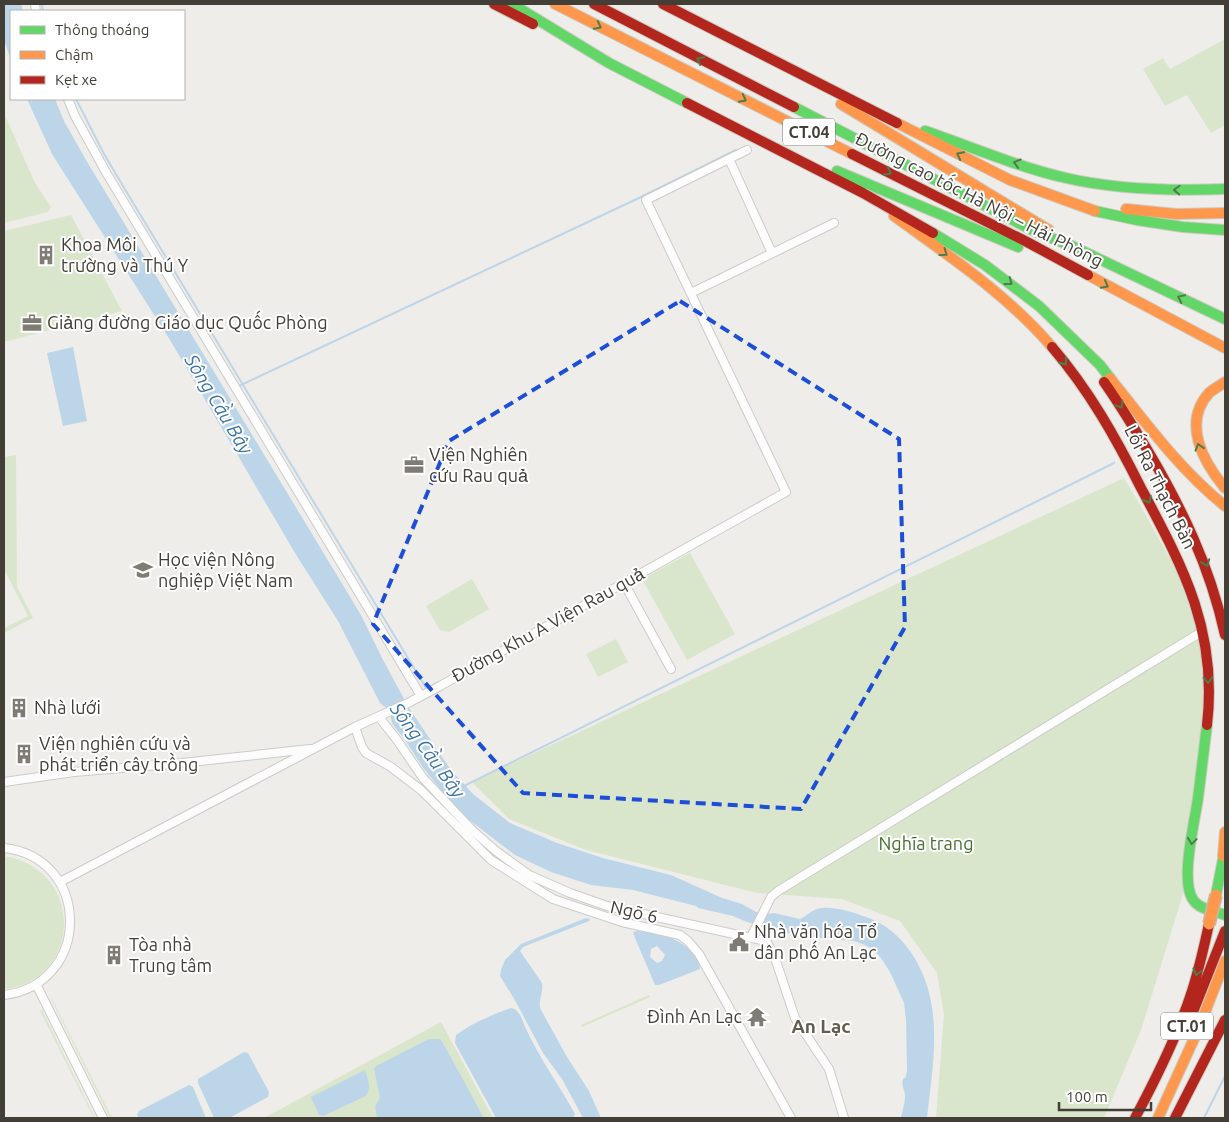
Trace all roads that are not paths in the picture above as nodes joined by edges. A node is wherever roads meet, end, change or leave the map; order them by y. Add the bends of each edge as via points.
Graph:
1 (494, 4) edge
2 (512, 4) edge
3 (555, 4) edge
4 (594, 4) edge
5 (663, 4) edge
6 (760, 54) junction
7 (609, 63) junction
8 (68, 100) edge
9 (886, 118) junction
10 (753, 136) junction
11 (747, 150) dead end
12 (728, 159) junction
13 (1225, 189) edge
14 (862, 193) junction
15 (1052, 196) junction
16 (1225, 213) edge
17 (834, 223) dead end
18 (1225, 230) edge
19 (1072, 246) junction
20 (772, 253) junction
21 (1062, 262) junction
22 (691, 293) junction
23 (1225, 319) edge
24 (1072, 337) junction
25 (1225, 348) edge
26 (1225, 382) edge
27 (1225, 488) edge
28 (1225, 506) edge
29 (624, 583) junction
30 (1203, 631) junction
31 (1225, 635) edge
32 (671, 669) dead end
33 (421, 696) junction
34 (380, 717) junction
35 (355, 727) junction
36 (314, 748) junction
37 (4, 782) edge
38 (1225, 832) edge
39 (4, 848) edge
40 (1225, 848) edge
41 (1220, 876) junction
42 (60, 882) junction
43 (1225, 915) edge
44 (1225, 931) edge
45 (752, 935) junction
46 (1225, 961) edge
47 (1225, 979) edge
48 (36, 984) junction
49 (4, 995) edge
50 (1225, 1020) edge
51 (1167, 1098) junction
52 (103, 1118) edge
53 (791, 1118) edge
54 (844, 1118) edge
55 (1135, 1118) edge
56 (1142, 1118) edge
57 (1158, 1118) edge
58 (1175, 1118) edge

1 - 7 main road
2 - 7 main road
3 -> 21 main road, Đường cao tốc Hà Nội – Hải Phòng / CT.04
19 -> 4 main road, Đường cao tốc Hà Nội – Hải Phòng / CT.04 via 1036,232
5 - 6 main road, Đường cao tốc Hà Nội – Hải Phòng
6 - 9 main road, Đường cao tốc Hà Nội – Hải Phòng
6 - 19 main road via 1025,214
7 - 10 main road
8 - 33 street via 103,167
13 -> 9 main road via 1122,188 1066,178
15 -> 9 main road, Đường cao tốc Hà Nội – Hải Phòng via 1010,180
10 - 14 main road
10 - 21 main road via 1015,246
11 - 12 street
12 - 20 street
12 - 22 street via 646,200
14 -> 24 main road via 985,265 1039,306
14 -> 30 main road, Lối Ra Thạch Bàn via 991,288 1065,362 1107,423 1173,548 1192,593
15 - 16 main road via 1150,212
15 - 18 main road via 1099,212 1137,220 1183,228
17 - 20 street
23 -> 19 main road, Đường cao tốc Hà Nội – Hải Phòng / CT.04
20 - 22 street
21 -> 25 main road, Đường cao tốc Hà Nội – Hải Phòng / CT.04
22 - 29 street, Đường Khu A Viện Rau quả via 786,492
24 - 28 main road via 1109,376 1179,463
24 -> 31 main road via 1122,409 1179,504 1211,579
27 -> 26 main road via 1207,467 1196,435 1201,405
29 - 32 street
29 - 33 street, Đường Khu A Viện Rau quả
30 -> 43 main road, Lối Ra Thạch Bàn via 1209,704 1187,878 1193,901 1200,907
30 - 45 street via 774,894
33 - 34 street, Đường Khu A Viện Rau quả
34 - 35 street, Đường Khu A Viện Rau quả
34 - 45 street, Ngõ 6 via 423,778 466,824 530,875 608,906
35 - 36 street, Đường Khu A Viện Rau quả
35 - 53 street via 366,753 422,790 491,860 554,900 622,922 680,935 688,941 699,954
36 - 37 street
36 - 42 street, Đường Khu A Viện Rau quả
38 - 41 main road
39 - 42 street via 36,859
40 - 41 main road
41 -> 55 main road, bridge via 1192,991 1168,1052
42 - 48 street via 70,910 68,940 54,968
44 - 56 main road, CT.01 via 1172,1062
45 - 54 street, Ngõ 6 via 768,943 795,1018 829,1069
46 - 51 main road, CT.01
47 - 51 main road via 1186,1070
48 - 49 street
48 - 52 street
50 - 58 main road
51 - 57 main road, CT.01

